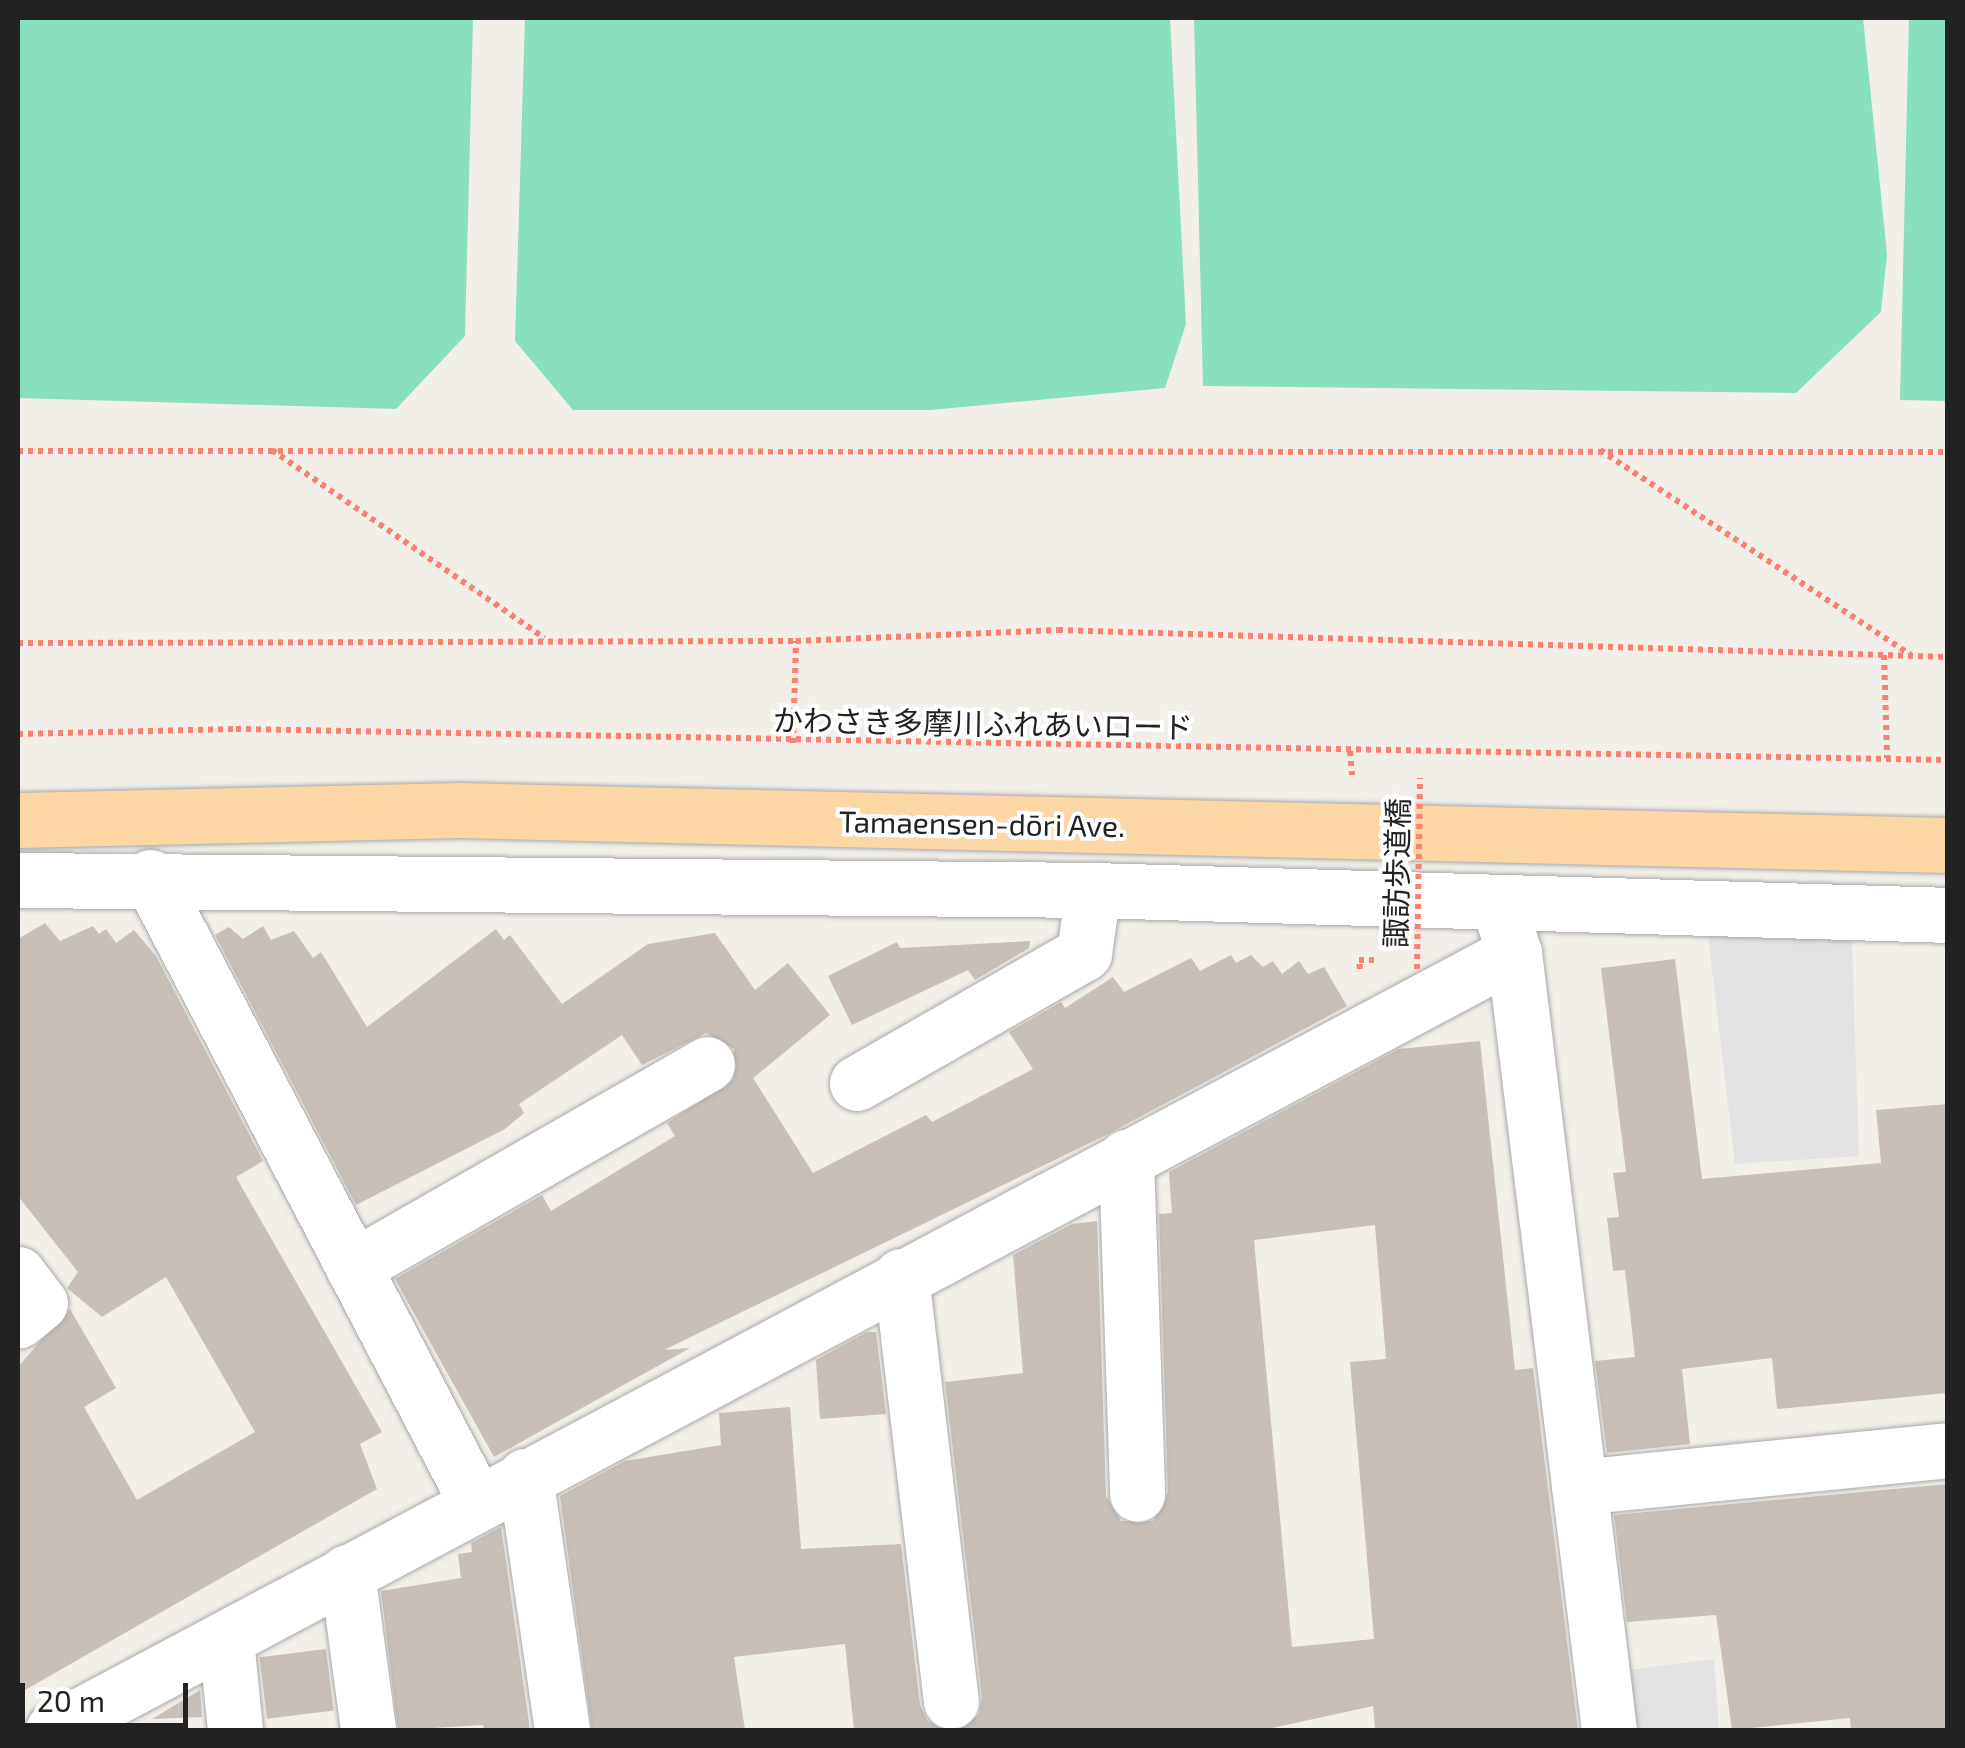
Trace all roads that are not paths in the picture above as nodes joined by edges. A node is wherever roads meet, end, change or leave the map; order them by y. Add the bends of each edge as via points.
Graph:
1 (18, 820) edge
2 (1948, 845) edge
3 (150, 877) junction
4 (18, 880) edge
5 (1093, 890) junction
6 (1499, 902) junction
7 (1948, 914) edge
8 (1514, 953) junction
9 (708, 1064) dead end
10 (857, 1084) dead end
11 (1126, 1158) junction
12 (354, 1267) junction
13 (18, 1274) edge
14 (902, 1276) junction
15 (18, 1321) edge
16 (1948, 1450) edge
17 (525, 1476) junction
18 (1579, 1487) junction
19 (1137, 1494) dead end
20 (475, 1500) junction
21 (347, 1572) junction
22 (226, 1640) junction
23 (950, 1701) dead end
24 (53, 1730) edge
25 (236, 1730) edge
26 (368, 1730) edge
27 (562, 1730) edge
28 (1608, 1730) edge

1 - 2 main road, Tamaensen-dōri Ave. via 462,810
3 - 4 street
3 - 5 street
3 - 12 street
5 - 6 street
5 - 10 street via 1084,953
6 - 7 street
6 - 8 street
8 - 11 street
8 - 18 street
9 - 12 street
11 - 14 street
11 - 19 street
12 - 20 street
13 - 15 street via 40,1303
14 - 17 street
14 - 23 street
16 - 18 street
17 - 20 street
17 - 27 street
18 - 28 street
20 - 21 street
21 - 22 street
21 - 26 street
22 - 24 street
22 - 25 street

